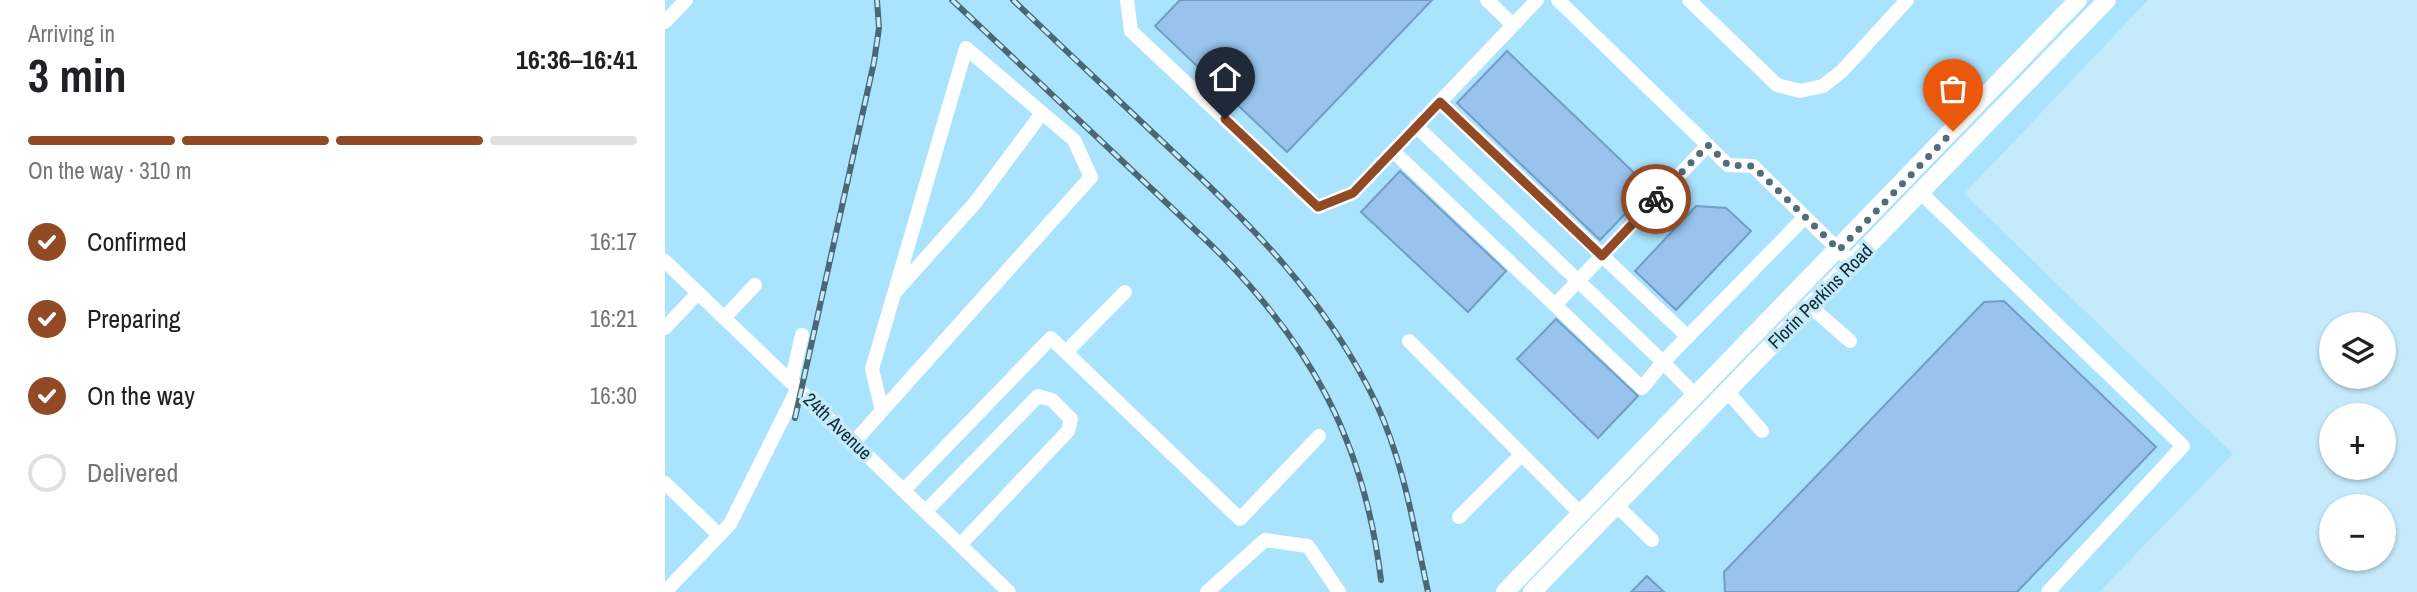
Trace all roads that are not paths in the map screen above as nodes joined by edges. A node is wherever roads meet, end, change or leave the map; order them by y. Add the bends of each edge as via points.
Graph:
1 (687, 0) edge
2 (1128, 0) edge
3 (1487, 0) edge
4 (1537, 0) edge
5 (1557, 0) edge
6 (1689, 0) edge
7 (1907, 0) edge
8 (2078, 0) edge
9 (2107, 0) edge
10 (665, 22) edge
11 (1513, 25) junction
12 (1440, 102) junction
13 (1042, 113) junction
14 (1416, 127) junction
15 (1708, 145) junction
16 (1393, 151) junction
17 (1921, 193) junction
18 (1805, 218) junction
19 (1839, 250) junction
20 (1602, 256) junction
21 (1852, 263) junction
22 (666, 265) edge
23 (1578, 281) junction
24 (755, 285) dead end
25 (1125, 292) dead end
26 (698, 293) junction
27 (894, 293) junction
28 (1555, 305) junction
29 (1811, 307) junction
30 (724, 318) junction
31 (665, 328) edge
32 (802, 335) dead end
33 (1688, 337) junction
34 (1409, 341) dead end
35 (1850, 341) dead end
36 (1066, 352) junction
37 (1663, 362) junction
38 (795, 385) junction
39 (1726, 390) junction
40 (1694, 394) junction
41 (882, 411) junction
42 (1762, 431) dead end
43 (1319, 436) dead end
44 (854, 442) junction
45 (1522, 454) junction
46 (665, 483) edge
47 (904, 490) junction
48 (1615, 504) junction
49 (926, 511) junction
50 (1579, 512) junction
51 (1459, 517) dead end
52 (719, 535) junction
53 (1652, 540) dead end
54 (960, 545) junction
55 (665, 592) edge
56 (1009, 592) edge
57 (1207, 592) edge
58 (1339, 592) edge
59 (1505, 592) edge
60 (1532, 592) edge
61 (2048, 592) edge

1 - 10 street
2 - 16 street via 1131,31 1318,207 1353,193
3 - 11 street
4 - 11 street
5 - 15 street
6 - 7 street via 1777,85 1800,91 1823,86 1842,71
8 - 19 main road, Florin Perkins Road
9 - 17 main road, Florin Perkins Road
11 - 12 street
12 - 14 street
12 - 20 street
13 - 27 street via 975,203
13 - 27 street via 966,48
13 - 41 street via 1074,140 1091,177
14 - 16 street
14 - 23 street
15 - 18 street via 1728,165 1753,166
15 - 20 street
16 - 28 street
17 - 21 main road, Florin Perkins Road
17 - 61 street via 2183,446
18 - 19 street
18 - 33 street
19 - 21 street
19 - 40 main road, Florin Perkins Road
20 - 23 street
20 - 33 street
21 - 29 main road, Florin Perkins Road
22 - 26 street, 24th Avenue
23 - 28 street
23 - 37 street
24 - 30 street
25 - 36 street
26 - 30 street, 24th Avenue
26 - 31 street
27 - 41 street via 872,369
28 - 37 street via 1643,388
29 - 35 street
29 - 39 main road, Florin Perkins Road
30 - 38 street, 24th Avenue
32 - 38 street
33 - 37 street
34 - 45 street
36 - 43 street via 1240,519
36 - 47 street via 1051,338
37 - 40 street
38 - 44 street, 24th Avenue
38 - 52 street via 730,524
39 - 42 street
39 - 48 main road, Florin Perkins Road
40 - 50 main road, Florin Perkins Road
41 - 44 street
44 - 47 street, 24th Avenue
45 - 50 street
45 - 51 street
46 - 52 street
47 - 49 street, 24th Avenue
48 - 53 street
48 - 60 main road, Florin Perkins Road
49 - 54 street, 24th Avenue
49 - 54 street via 1038,396 1052,400 1071,419 1068,431
50 - 59 main road, Florin Perkins Road
52 - 55 street
54 - 56 street, 24th Avenue
57 - 58 street via 1265,540 1308,546

